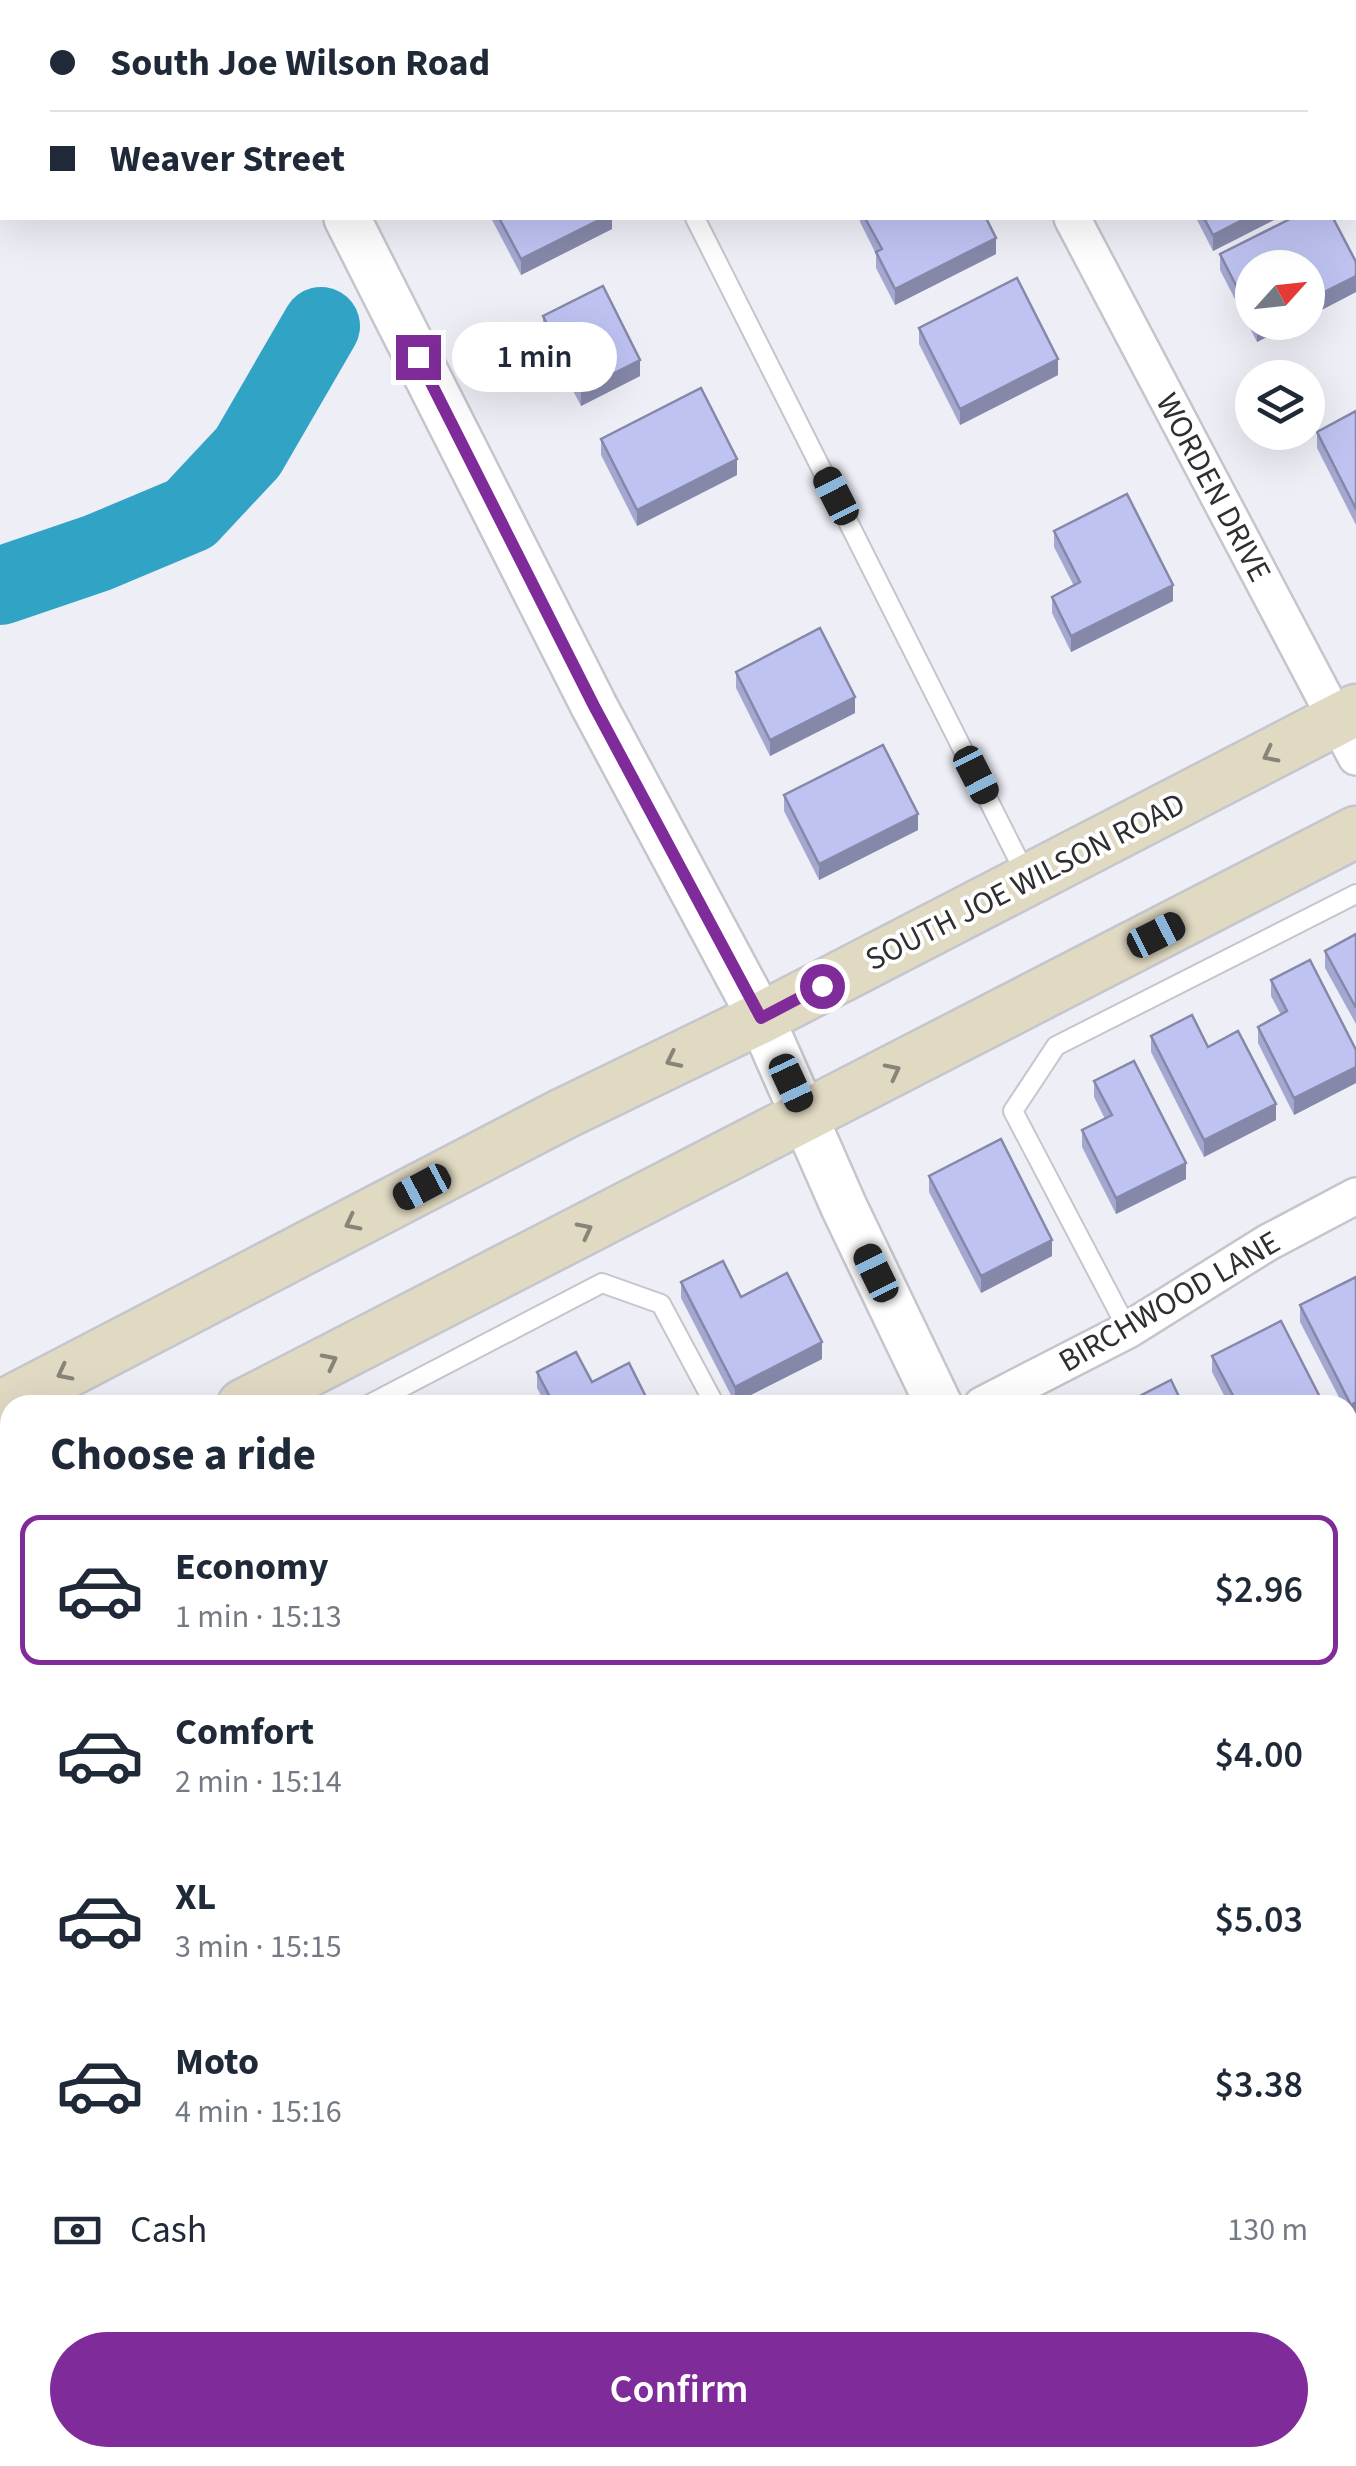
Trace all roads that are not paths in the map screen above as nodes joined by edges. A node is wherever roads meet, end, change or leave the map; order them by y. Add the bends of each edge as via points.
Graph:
1 (348, 220) edge
2 (696, 220) edge
3 (1073, 220) edge
4 (1350, 729) edge
5 (1356, 832) edge
6 (1029, 880) junction
7 (1356, 894) edge
8 (761, 1018) junction
9 (806, 1116) junction
10 (1356, 1196) edge
11 (1128, 1330) junction
12 (23, 1395) edge
13 (262, 1395) edge
14 (387, 1395) edge
15 (710, 1395) edge
16 (934, 1395) edge
17 (1001, 1395) edge

1 - 8 street
2 - 6 lane
3 - 4 street, WORDEN DRIVE
4 -> 6 main road, SOUTH JOE WILSON ROAD
9 -> 5 main road
6 - 8 main road, SOUTH JOE WILSON ROAD
7 - 11 lane via 1056,1046 1012,1111
8 - 9 street
8 -> 12 main road, SOUTH JOE WILSON ROAD
13 -> 9 main road
9 - 16 street
10 - 11 street, BIRCHWOOD LANE
11 - 17 street, BIRCHWOOD LANE
14 - 15 lane via 602,1283 661,1304

